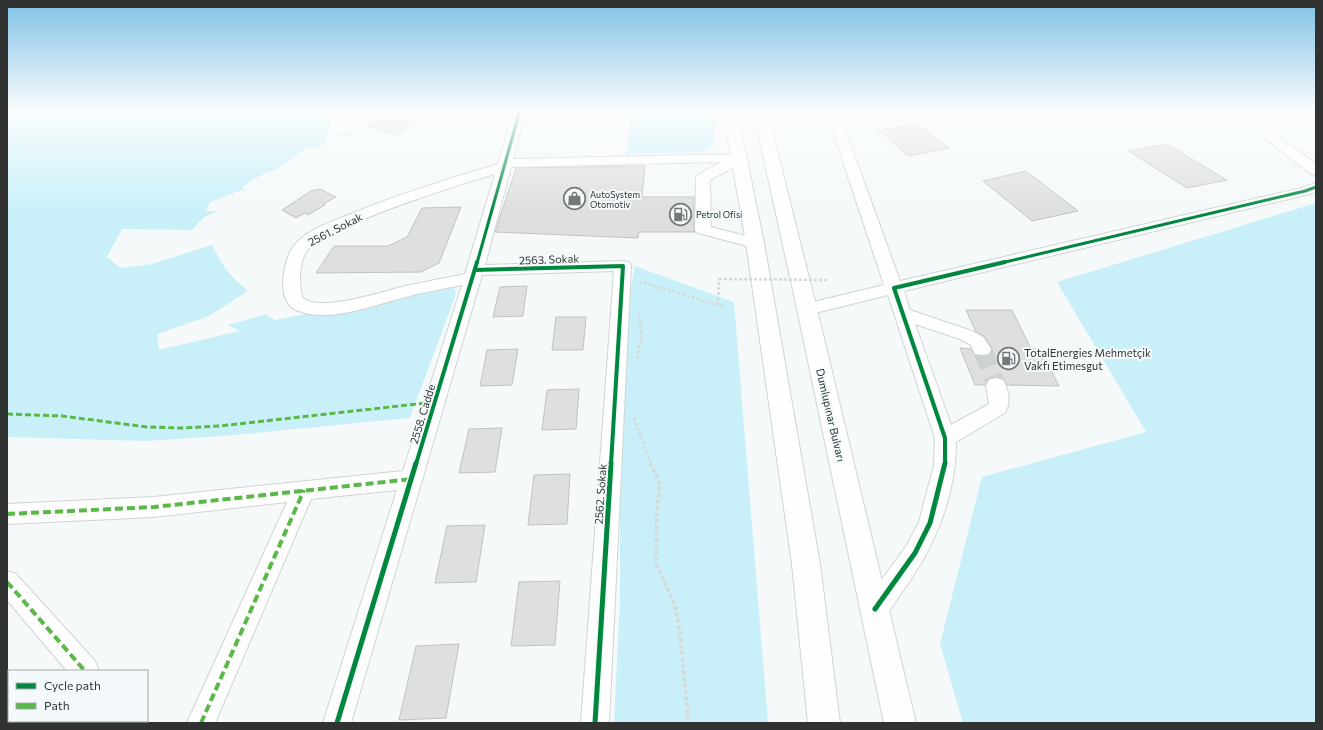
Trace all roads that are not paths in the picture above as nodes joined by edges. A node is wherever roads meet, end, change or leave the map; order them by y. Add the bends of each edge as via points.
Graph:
1 (511, 144) edge
2 (737, 144) edge
3 (768, 144) edge
4 (844, 144) edge
5 (1280, 144) edge
6 (740, 158) junction
7 (505, 165) junction
8 (1316, 171) edge
9 (1316, 187) edge
10 (755, 244) junction
11 (623, 266) joint
12 (473, 274) junction
13 (894, 288) junction
14 (807, 309) junction
15 (903, 314) junction
16 (982, 349) tunnel mouth
17 (996, 385) tunnel mouth
18 (945, 438) junction
19 (412, 479) junction
20 (304, 490) junction
21 (7, 514) edge
22 (7, 582) edge
23 (875, 609) junction
24 (84, 670) edge
25 (822, 720) edge
26 (900, 722) edge
27 (201, 723) edge
28 (337, 723) edge
29 (595, 723) edge

1 - 7 street, 2558. Cadde
2 - 6 highway
3 - 14 highway, Dumlupınar Bulvarı
4 - 13 street
5 - 8 street
6 - 7 street
6 - 10 highway
6 - 10 street via 703,178 703,230
7 - 12 street, 2558. Cadde
7 - 12 street, 2561. Sokak via 401,199 313,238 305,243 297,254 292,290 299,306 331,307 353,305
9 - 13 street via 1306,192
10 - 25 highway via 806,564
11 - 12 street, 2563. Sokak
11 - 29 street, 2562. Sokak
12 - 19 street, 2558. Cadde
13 - 14 street
13 - 15 street
14 - 23 highway, Dumlupınar Bulvarı
15 - 16 street via 966,335 977,341
15 - 18 street
17 - 18 street via 1000,402 998,408
18 - 23 street via 945,465 930,523 915,553
19 - 20 street
19 - 28 street, 2558. Cadde
20 - 21 street via 132,509
20 - 27 street
22 - 24 street
23 - 26 highway, Dumlupınar Bulvarı

